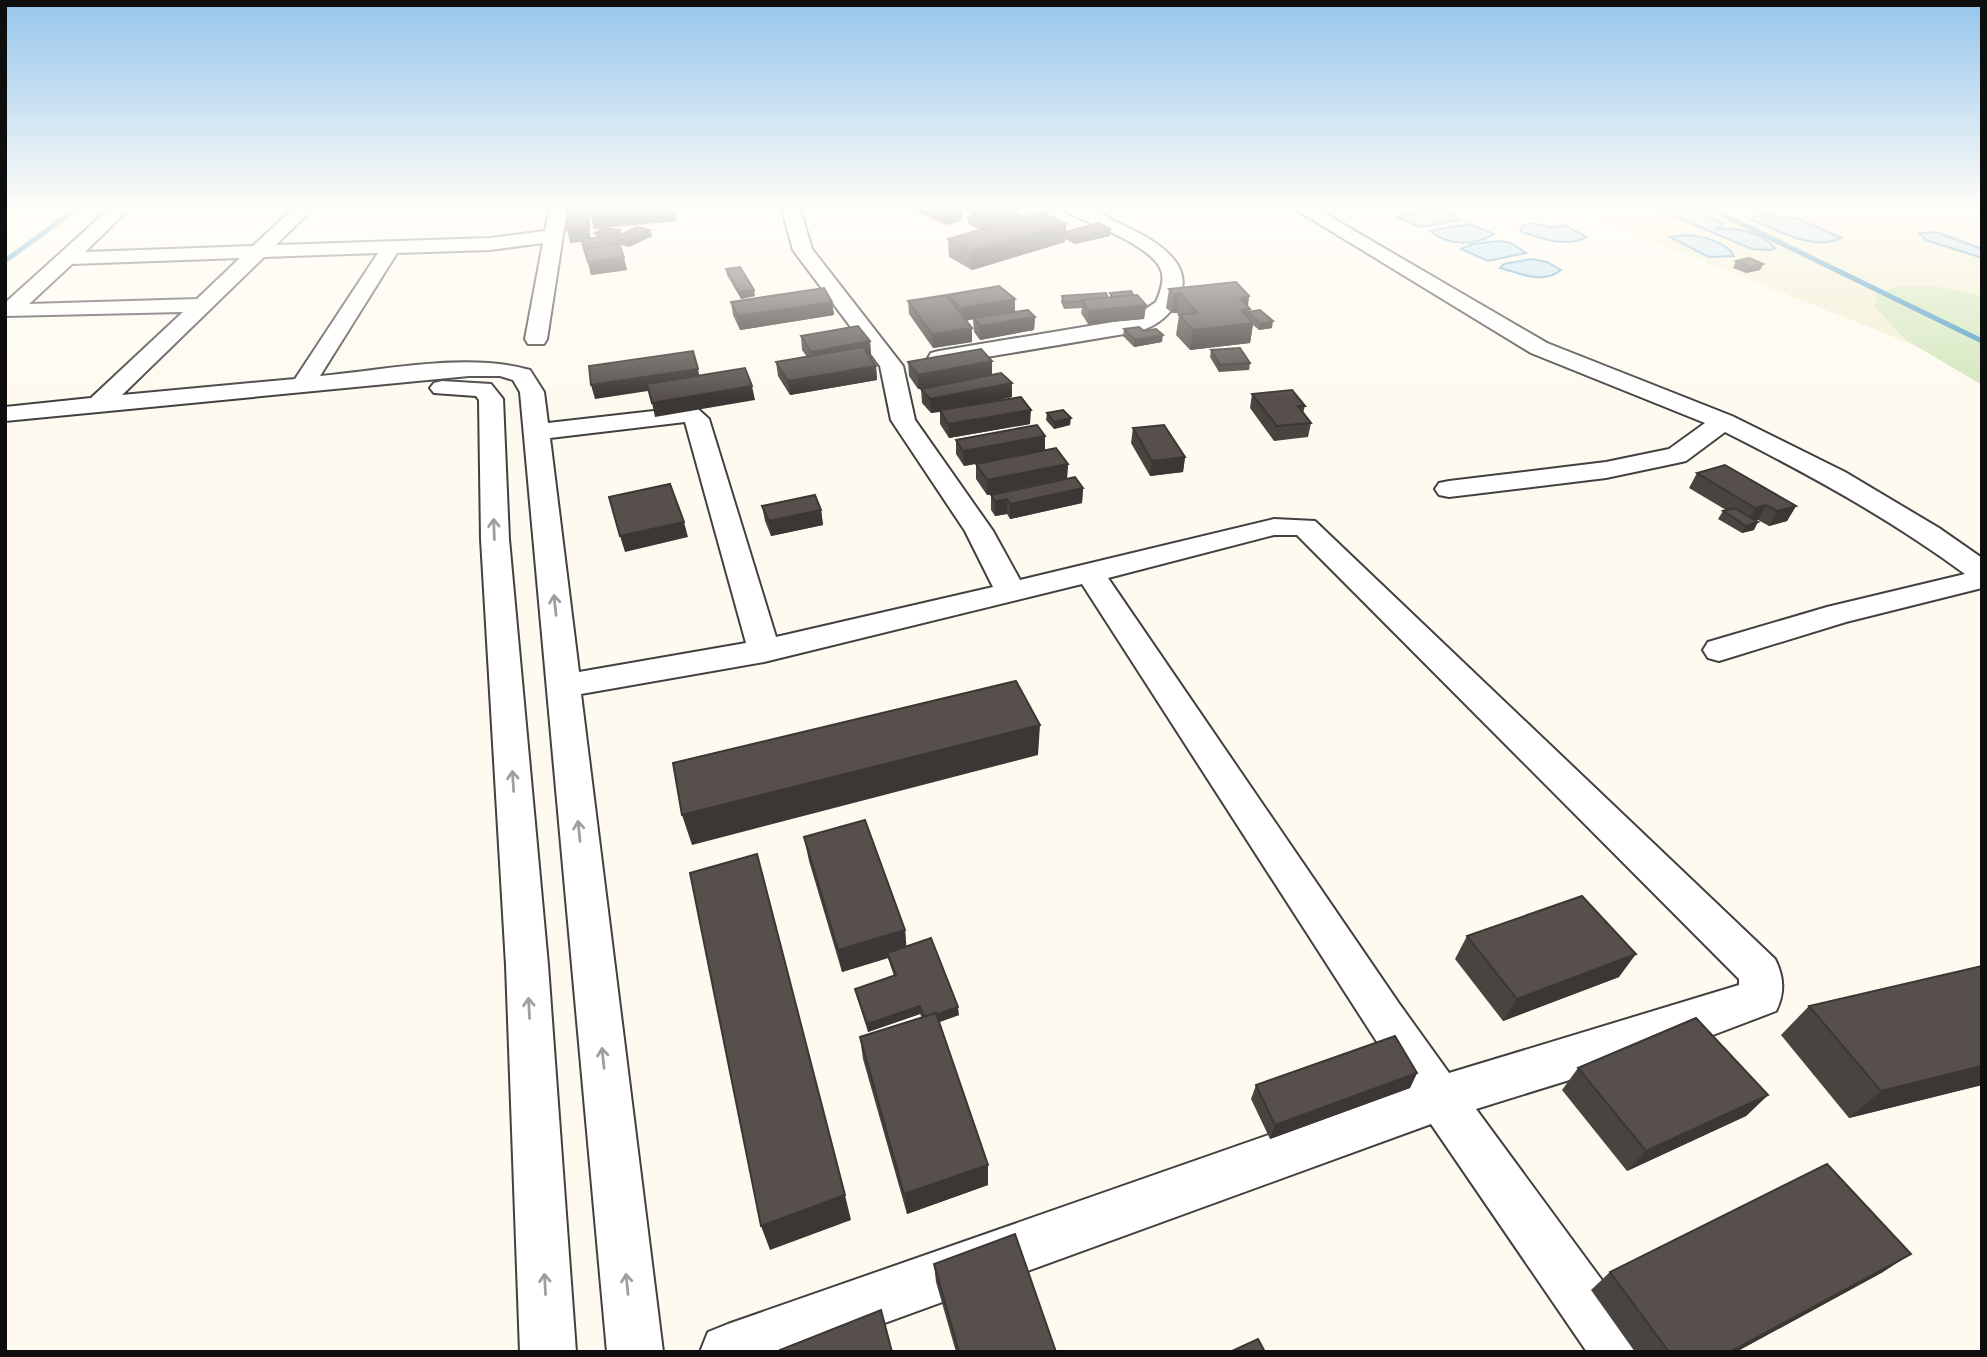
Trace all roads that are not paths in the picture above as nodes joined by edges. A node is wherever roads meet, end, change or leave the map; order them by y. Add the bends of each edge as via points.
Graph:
1 (51, 272) edge
2 (237, 272) edge
3 (375, 272) edge
4 (548, 272) edge
5 (820, 272) edge
6 (1172, 272) edge
7 (1411, 272) edge
8 (203, 305) junction
9 (7, 313) edge
10 (536, 339) dead end
11 (891, 366) junction
12 (522, 375) junction
13 (303, 384) junction
14 (483, 389) junction
15 (99, 404) junction
16 (5, 414) edge
17 (1723, 421) junction
18 (5, 430) edge
19 (536, 432) junction
20 (1449, 489) dead end
21 (1982, 572) edge
22 (1090, 573) junction
23 (1982, 579) edge
24 (1011, 591) junction
25 (1718, 650) dead end
26 (764, 651) junction
27 (564, 687) junction
28 (1440, 1098) junction
29 (548, 1352) edge
30 (635, 1352) edge
31 (728, 1352) edge
32 (1620, 1352) edge

1 - 9 street
2 - 8 street
3 - 13 street
4 - 10 street
5 - 11 street
6 - 11 street via 1171,295 1163,308 1136,325
7 - 17 street via 1539,348
8 - 9 street
8 - 15 street
11 - 24 street via 904,420 979,531
12 - 13 street via 501,369 469,369
12 - 14 street
12 - 19 street via 532,392
13 - 15 street
14 - 18 street via 454,387
29 -> 14 street via 527,965 495,539 491,399
15 - 16 street
17 - 20 street via 1677,455 1606,470
17 - 21 street via 1836,478
19 - 26 street via 689,414 697,419
27 -> 19 street
22 - 24 street
22 - 28 street
22 - 28 street via 1273,527 1305,527 1760,972 1761,997
23 - 25 street via 1838,614
24 - 26 street
26 - 27 street
30 -> 27 street
28 - 31 street
28 - 32 street

